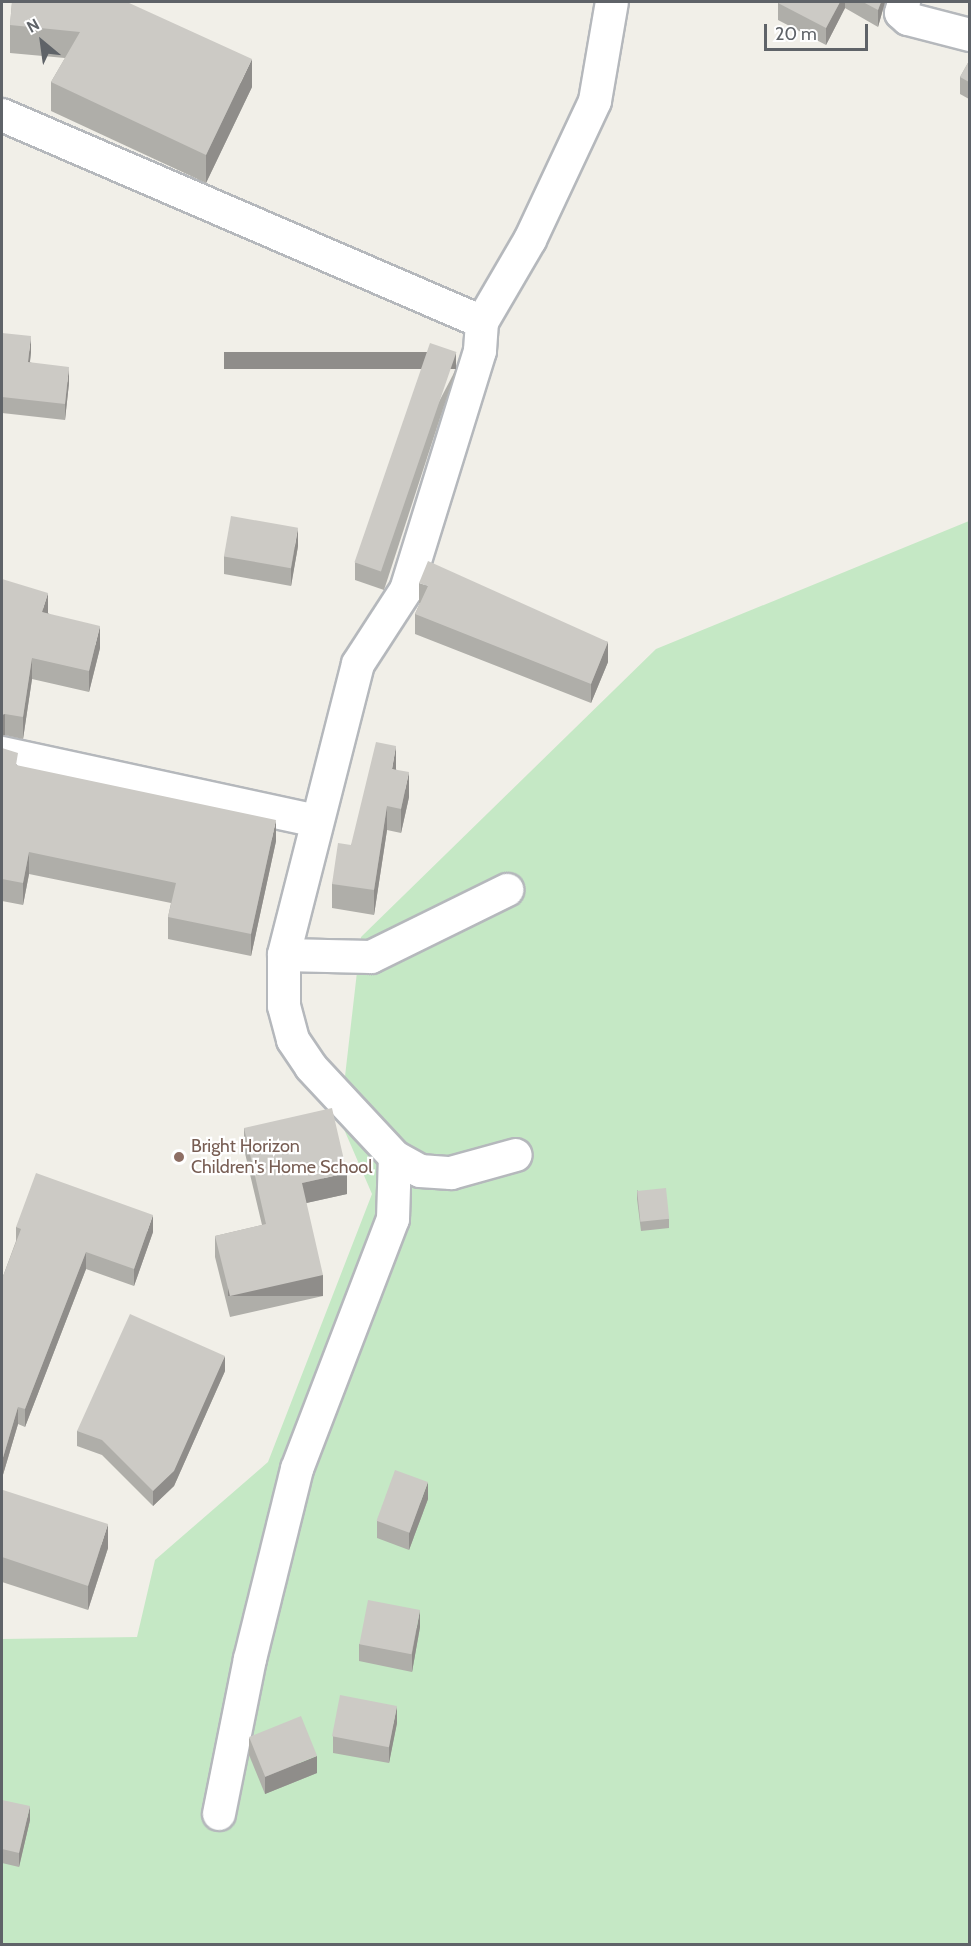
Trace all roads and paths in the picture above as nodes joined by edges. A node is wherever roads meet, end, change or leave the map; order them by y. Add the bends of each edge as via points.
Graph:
1 (612, 2) edge
2 (903, 2) edge
3 (969, 35) edge
4 (2, 115) edge
5 (482, 322) junction
6 (2, 753) edge
7 (317, 821) junction
8 (507, 890) dead end
9 (284, 955) junction
10 (516, 1155) dead end
11 (395, 1157) junction
12 (219, 1814) dead end

1 - 5 street via 595,101 530,240
2 - 3 street via 901,13 908,19
4 - 5 street
5 - 7 street via 480,351 406,590 364,649
6 - 7 street
7 - 9 street
8 - 9 street via 370,957
9 - 11 street via 284,1006 293,1040 310,1067
10 - 11 street via 452,1173 420,1171
11 - 12 street via 393,1219 297,1469 250,1659

